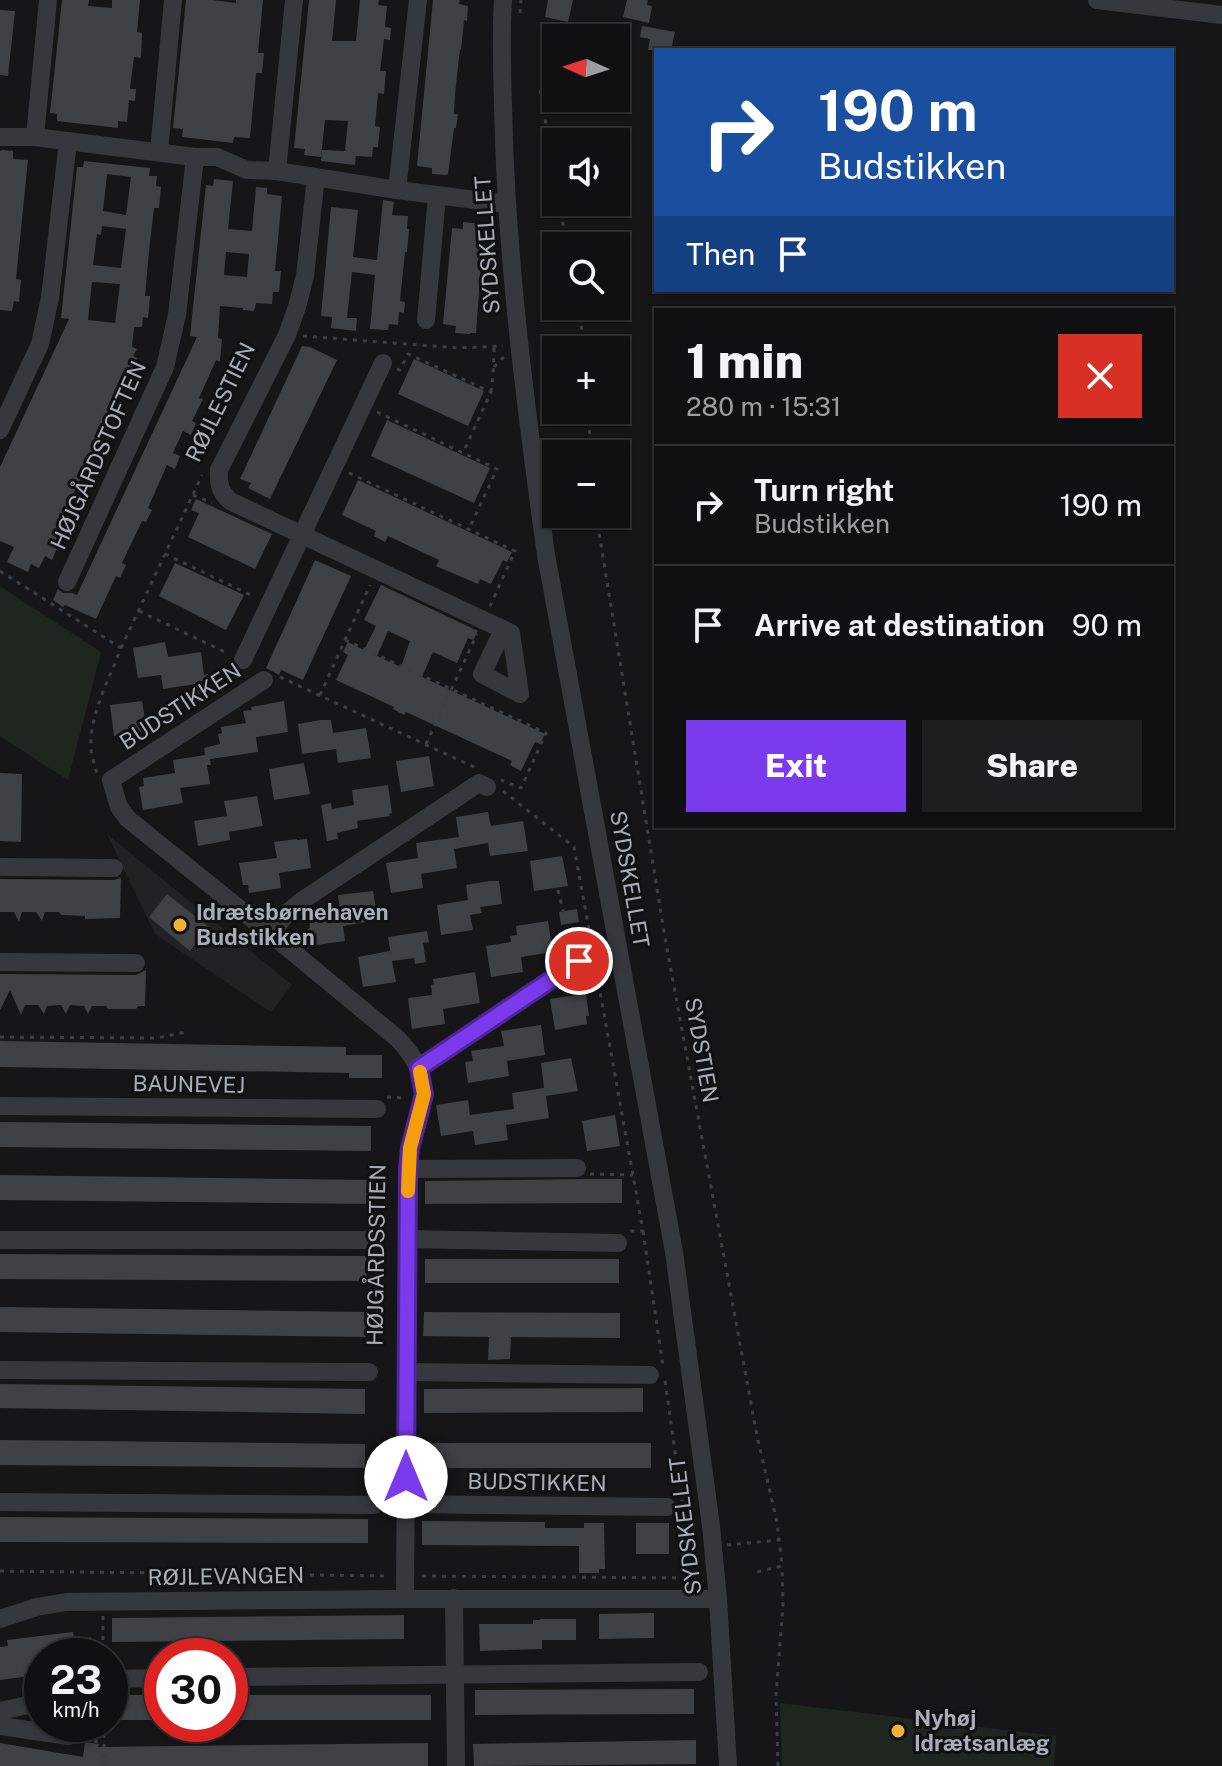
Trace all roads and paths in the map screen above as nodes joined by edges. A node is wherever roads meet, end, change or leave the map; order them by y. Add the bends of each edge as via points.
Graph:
1 (48, 0) edge
2 (173, 0) edge
3 (294, 0) edge
4 (418, 0) edge
5 (503, 0) edge
6 (1097, 0) edge
7 (1188, 6) edge
8 (1222, 15) edge
9 (540, 90) dead end
10 (547, 128) edge
11 (0, 137) edge
12 (35, 137) junction
13 (68, 141) junction
14 (159, 152) junction
15 (195, 157) junction
16 (277, 171) junction
17 (316, 177) junction
18 (397, 190) junction
19 (437, 196) junction
20 (507, 204) junction
21 (426, 320) dead end
22 (287, 335) junction
23 (503, 346) dead end
24 (494, 347) junction
25 (509, 352) dead end
26 (383, 363) joint
27 (494, 367) junction
28 (491, 392) junction
29 (363, 405) junction
30 (0, 430) edge
31 (463, 453) junction
32 (206, 467) dead end
33 (334, 467) junction
34 (598, 528) edge
35 (469, 529) junction
36 (302, 535) junction
37 (165, 554) junction
38 (0, 571) edge
39 (376, 571) junction
40 (67, 582) dead end
41 (270, 604) junction
42 (139, 611) junction
43 (483, 620) junction
44 (503, 630) dead end
45 (345, 640) junction
46 (121, 648) junction
47 (243, 660) joint
48 (267, 676) joint
49 (452, 689) junction
50 (320, 696) junction
51 (425, 745) junction
52 (97, 776) dead end
53 (487, 780) junction
54 (0, 867) edge
55 (114, 868) dead end
56 (558, 890) dead end
57 (567, 927) dead end
58 (271, 934) junction
59 (591, 940) junction
60 (579, 961) joint
61 (0, 962) edge
62 (136, 963) dead end
63 (186, 1032) dead end
64 (0, 1037) edge
65 (419, 1068) junction
66 (408, 1089) dead end
67 (407, 1098) dead end
68 (0, 1106) edge
69 (377, 1109) dead end
70 (577, 1168) joint
71 (408, 1169) junction
72 (633, 1175) junction
73 (407, 1239) junction
74 (0, 1240) edge
75 (372, 1240) dead end
76 (616, 1243) joint
77 (0, 1370) edge
78 (369, 1372) dead end
79 (407, 1372) junction
80 (650, 1375) dead end
81 (0, 1502) edge
82 (406, 1504) junction
83 (374, 1505) dead end
84 (667, 1507) joint
85 (779, 1540) junction
86 (744, 1544) dead end
87 (782, 1566) junction
88 (0, 1571) edge
89 (757, 1572) dead end
90 (405, 1576) junction
91 (454, 1598) junction
92 (405, 1599) junction
93 (718, 1599) junction
94 (0, 1619) edge
95 (699, 1672) dead end
96 (455, 1674) junction
97 (248, 1677) edge
98 (24, 1706) edge
99 (0, 1711) edge
100 (0, 1726) edge
101 (24, 1727) edge
102 (104, 1743) edge
103 (104, 1766) edge
104 (456, 1766) edge
105 (728, 1766) edge
106 (778, 1766) edge

1 - 12 street
2 - 14 street
3 - 16 street
4 - 18 street
5 - 20 street, SYDSKELLET
6 - 7 street
7 - 8 street
9 - 10 path
11 - 12 street
12 - 13 street
13 - 14 street
13 - 30 street via 40,344
14 - 15 street
15 - 16 street via 217,157 247,170
15 - 40 street, HØJGÅRDSTOFTEN via 177,315 165,367
16 - 17 street
17 - 18 street
17 - 22 street via 305,276
18 - 19 street
19 - 20 street
19 - 21 street
20 - 93 street, SYDSKELLET via 546,555 674,1252
22 - 24 path, RØJLESTIEN
22 - 36 street via 218,481 230,501
23 - 24 path, RØJLESTIEN
24 - 27 path
25 - 27 path
26 - 28 path via 400,370 408,354
26 - 29 street
27 - 28 path
28 - 31 path
29 - 31 path
29 - 33 street
31 - 35 path via 497,469
32 - 37 path, RØJLESTIEN
33 - 35 path
33 - 36 street
34 - 85 path, SYDSTIEN via 665,938
35 - 43 path via 515,551
36 - 39 street
36 - 41 street
37 - 41 path
37 - 42 path, RØJLESTIEN
38 - 46 path
39 - 43 street
39 - 45 path
41 - 47 street
42 - 46 path, RØJLESTIEN
42 - 47 path
43 - 44 street
43 - 49 path
45 - 49 path
45 - 50 path
46 - 52 path via 92,735
48 - 50 path
48 - 58 street, BUDSTIKKEN via 111,780 128,819
49 - 51 path
49 - 53 path via 546,733 521,788
50 - 51 path
51 - 53 path
53 - 58 street via 303,900
53 - 59 path via 574,847
54 - 55 street
56 - 57 path
58 - 65 street, BUDSTIKKEN via 398,1039
59 - 60 path via 580,946
59 - 72 path
60 - 65 street
61 - 62 street
63 - 64 path via 157,1038
65 - 71 street via 424,1094
66 - 67 path
68 - 69 street, BAUNEVEJ
70 - 71 street
70 - 72 path via 585,1174
71 - 73 street
72 - 76 path via 643,1231 618,1232
73 - 76 street
73 - 79 street
74 - 75 street
77 - 78 street
79 - 80 street
79 - 82 street
81 - 83 street
82 - 84 street, BUDSTIKKEN
82 - 90 street
84 - 90 path via 667,1516 682,1517 687,1578
85 - 86 path
85 - 87 path, SYDSTIEN
87 - 89 path
87 - 106 path, SYDSTIEN
88 - 90 path
90 - 92 street
91 - 92 street, RØJLEVANGEN
91 - 93 street, RØJLEVANGEN
91 - 96 street
92 - 94 street, RØJLEVANGEN via 66,1602
93 - 105 street, SYDSKELLET
95 - 96 street
96 - 97 street
96 - 104 street
98 - 99 street
100 - 101 street
102 - 103 path

